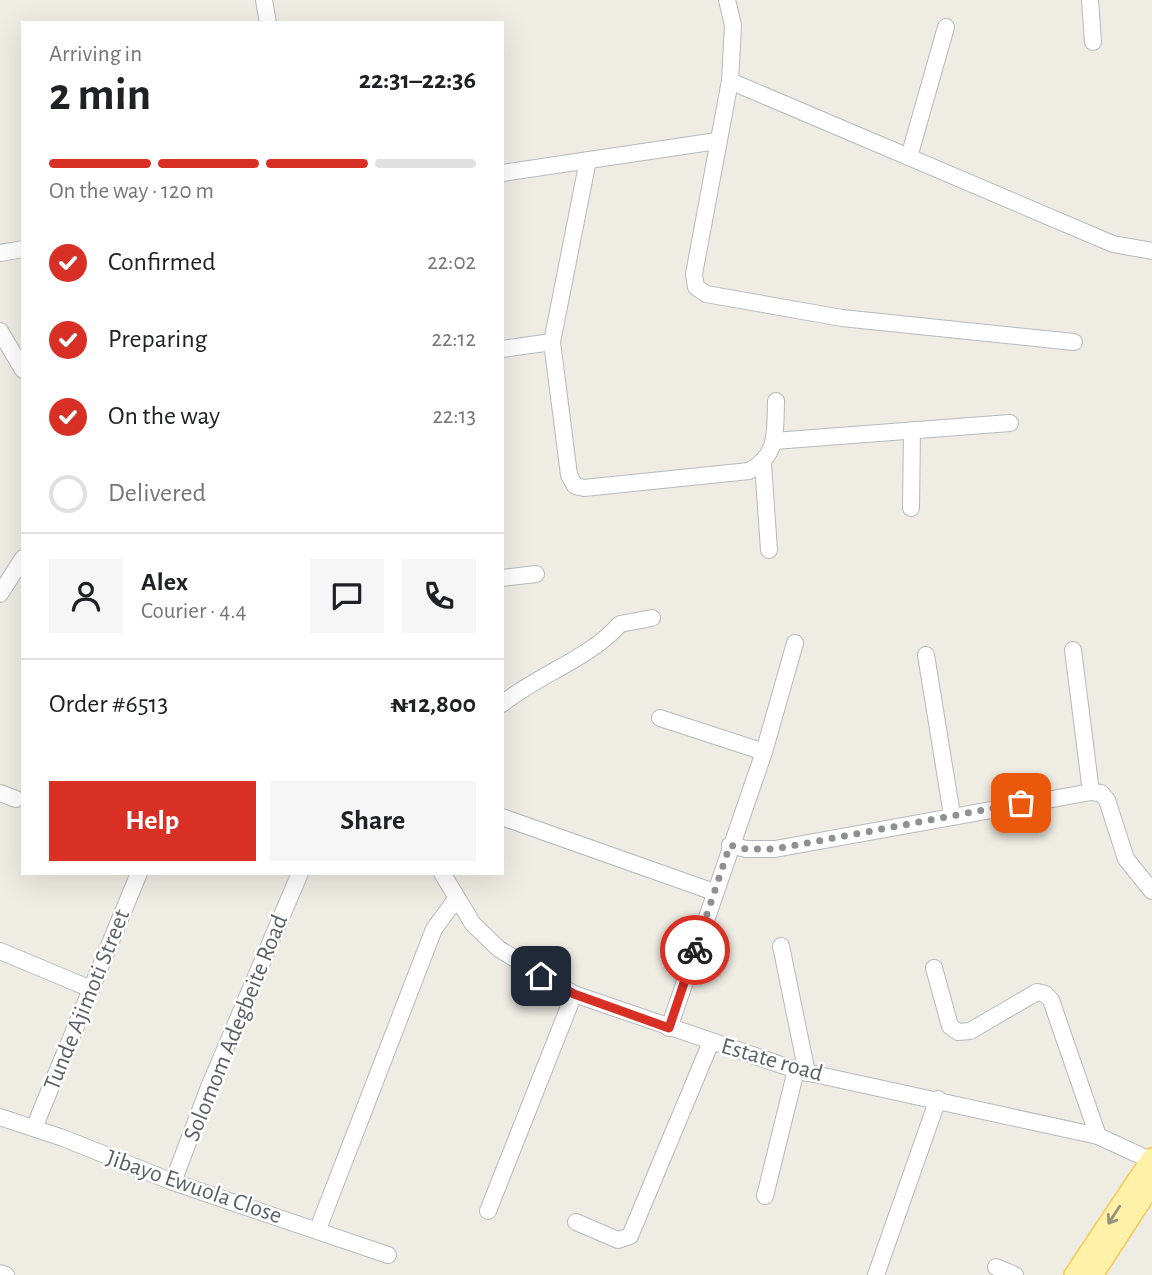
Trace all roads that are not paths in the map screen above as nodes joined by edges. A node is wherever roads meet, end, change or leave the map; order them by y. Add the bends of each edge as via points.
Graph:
1 (264, 0) edge
2 (727, 0) edge
3 (1090, 0) edge
4 (268, 21) edge
5 (946, 27) dead end
6 (1093, 42) dead end
7 (730, 81) junction
8 (717, 141) junction
9 (909, 157) junction
10 (588, 160) junction
11 (504, 173) edge
12 (21, 249) edge
13 (1152, 251) edge
14 (0, 253) edge
15 (0, 331) edge
16 (552, 342) junction
17 (1074, 342) dead end
18 (504, 349) edge
19 (21, 367) edge
20 (776, 401) dead end
21 (1010, 423) dead end
22 (912, 430) junction
23 (774, 441) junction
24 (763, 464) junction
25 (911, 508) dead end
26 (769, 550) dead end
27 (21, 561) edge
28 (536, 574) dead end
29 (504, 578) edge
30 (0, 593) edge
31 (652, 618) dead end
32 (795, 643) dead end
33 (1073, 650) dead end
34 (926, 655) dead end
35 (504, 702) edge
36 (660, 718) dead end
37 (764, 752) junction
38 (1091, 792) junction
39 (952, 815) junction
40 (504, 818) edge
41 (730, 845) junction
42 (138, 875) edge
43 (299, 875) edge
44 (443, 875) edge
45 (1152, 891) edge
46 (714, 892) junction
47 (456, 899) junction
48 (781, 946) dead end
49 (0, 951) edge
50 (933, 968) dead end
51 (91, 989) junction
52 (574, 994) junction
53 (669, 1028) junction
54 (710, 1042) junction
55 (802, 1072) junction
56 (938, 1099) junction
57 (0, 1117) edge
58 (34, 1128) junction
59 (1098, 1136) junction
60 (1151, 1159) edge
61 (173, 1182) junction
62 (1152, 1184) edge
63 (765, 1196) dead end
64 (488, 1211) dead end
65 (576, 1222) dead end
66 (318, 1229) junction
67 (388, 1255) dead end
68 (996, 1267) dead end
69 (1100, 1272) edge
70 (0, 1273) edge
71 (6, 1275) edge
72 (876, 1275) edge
73 (1015, 1275) edge
74 (1074, 1275) edge

1 - 4 street
2 - 7 street via 733,25
3 - 6 street
5 - 9 street
7 - 8 street
7 - 9 street
8 - 10 street
8 - 17 street via 694,274 696,287 706,294 842,318
9 - 13 street via 1114,244
10 - 11 street
10 - 16 street
12 - 14 street
15 - 19 street
16 - 18 street
16 - 24 street via 569,475 575,485 584,488 748,471
20 - 23 street
21 - 22 street
22 - 23 street
22 - 25 street
23 - 24 street
24 - 26 street
27 - 30 street
28 - 29 street
31 - 35 street via 620,624 609,638
32 - 37 street
33 - 38 street
34 - 39 street
36 - 37 street
37 - 41 street
38 - 39 street
38 - 45 street via 1101,793 1107,800 1126,859
39 - 41 street via 775,849
40 - 46 street
41 - 46 street
42 - 51 street, Tunde Ajimoti Street
43 - 61 street, Solomom Adegbeite Road
44 - 47 street, Estate road
46 - 53 street
47 - 52 street, Estate road via 472,924 499,949
47 - 66 street via 434,929
48 - 55 street
49 - 51 street
50 - 59 street via 950,1026 958,1032 970,1031 1037,992 1051,1000
51 - 58 street, Tunde Ajimoti Street
52 - 53 street, Estate road
52 - 64 street
53 - 54 street, Estate road
54 - 55 street, Estate road
54 - 65 street via 630,1236 618,1240
55 - 56 street, Estate road
55 - 63 street
56 - 59 street, Estate road
56 - 72 street
57 - 58 street, Jibayo Ewuola Close
58 - 61 street, Jibayo Ewuola Close
59 - 60 street, Estate road
60 -> 74 main road
61 - 66 street, Jibayo Ewuola Close
62 - 69 main road
66 - 67 street, Jibayo Ewuola Close
68 - 73 street
70 - 71 street

